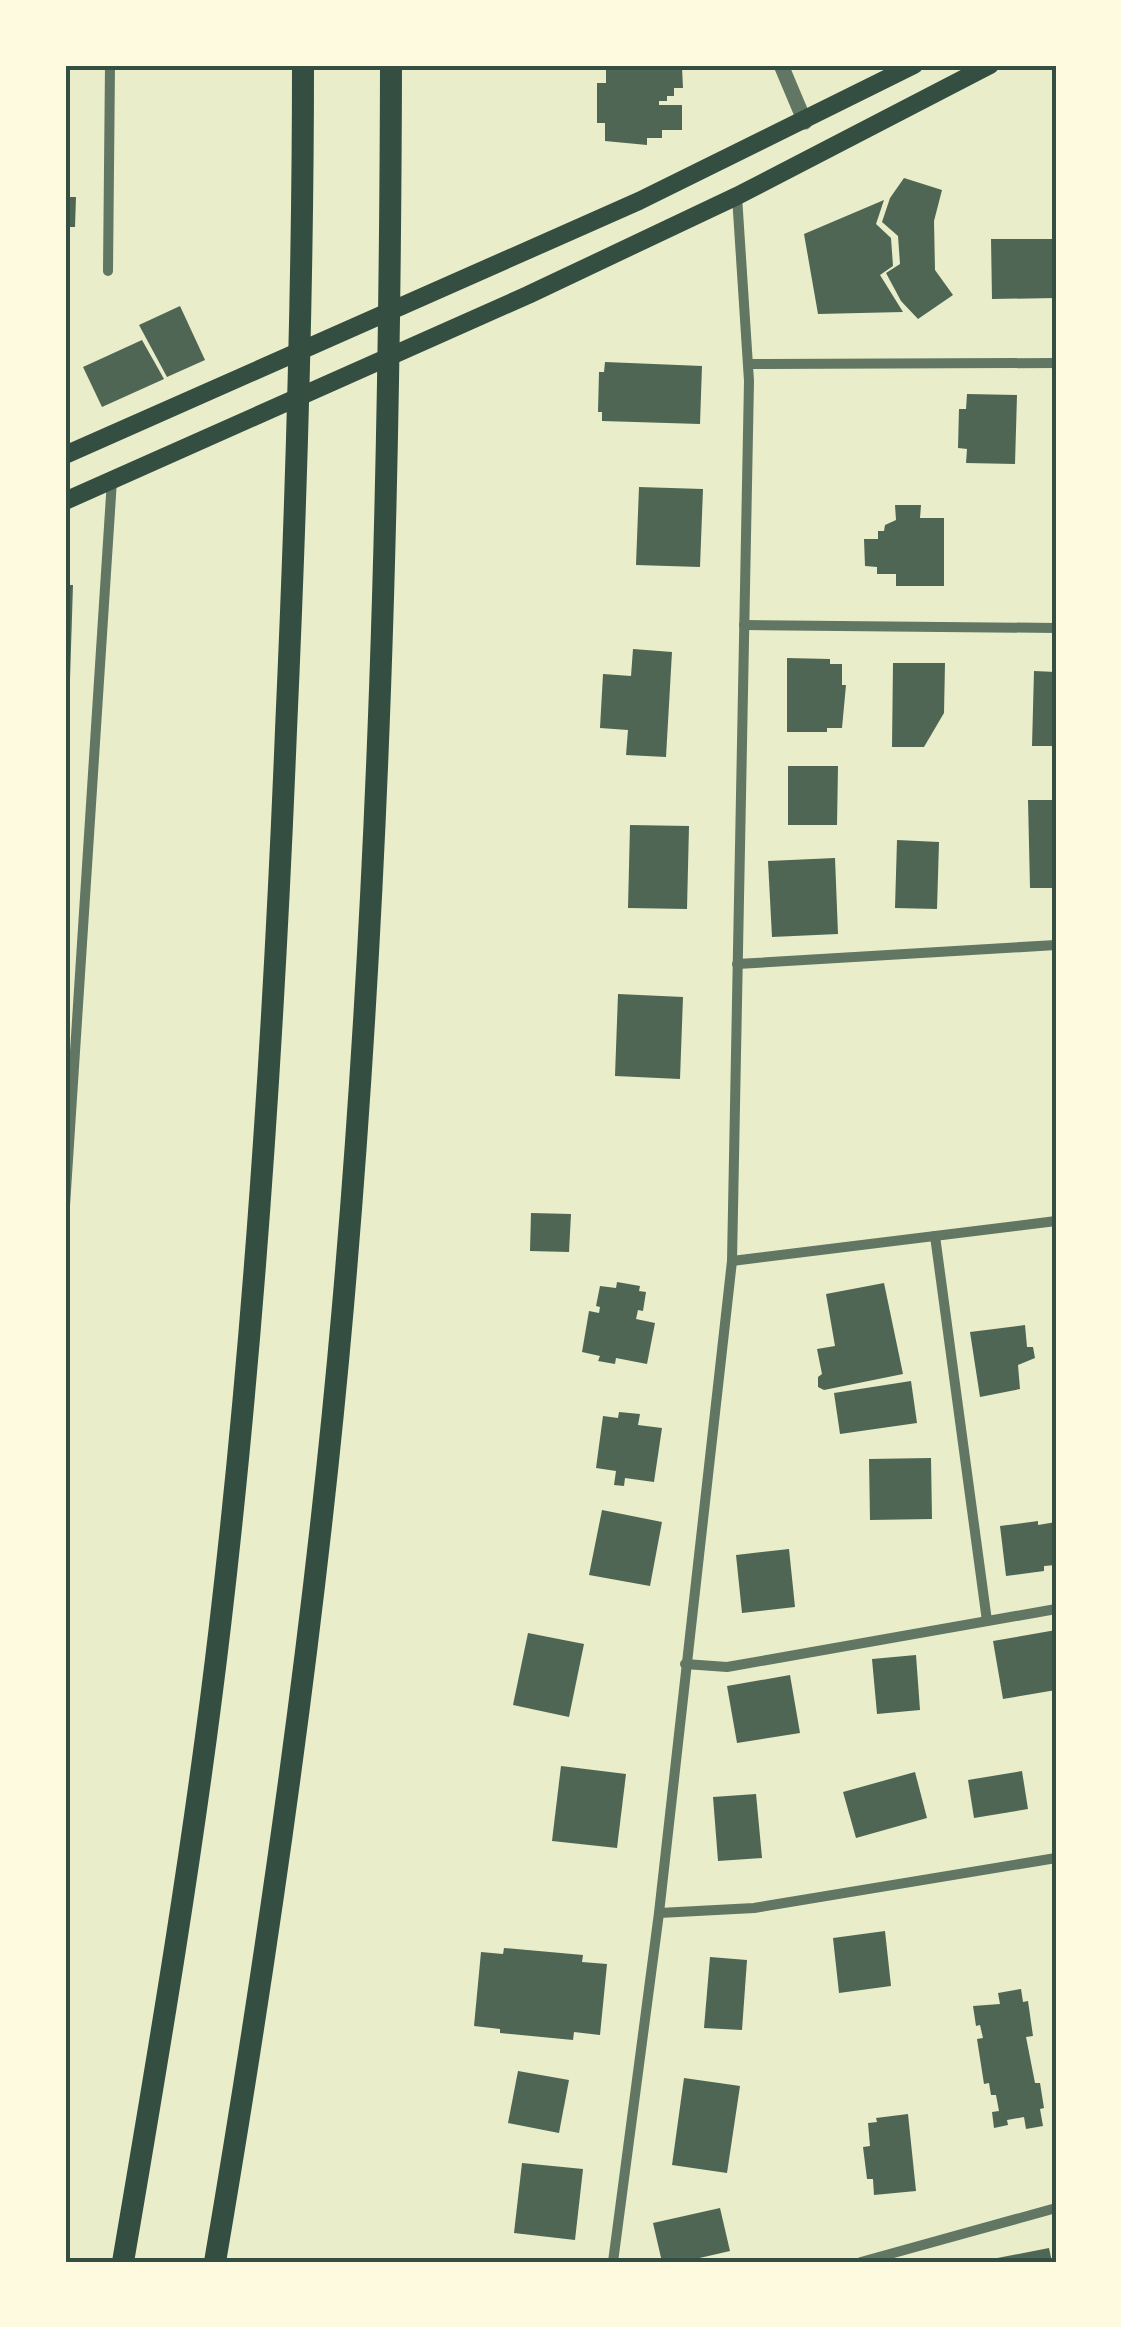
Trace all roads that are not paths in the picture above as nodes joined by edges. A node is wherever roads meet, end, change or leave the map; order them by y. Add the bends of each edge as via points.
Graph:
1 (110, 65) edge
2 (304, 65) edge
3 (391, 65) edge
4 (781, 65) edge
5 (914, 65) edge
6 (990, 65) edge
7 (805, 122) junction
8 (737, 196) junction
9 (108, 271) dead end
10 (1056, 363) edge
11 (749, 364) junction
12 (65, 454) edge
13 (112, 480) junction
14 (65, 501) edge
15 (744, 625) junction
16 (1056, 628) edge
17 (1056, 944) edge
18 (737, 964) junction
19 (68, 1131) edge
20 (65, 1206) edge
21 (1056, 1221) edge
22 (935, 1236) junction
23 (732, 1260) junction
24 (1056, 1609) edge
25 (987, 1622) junction
26 (685, 1664) junction
27 (1056, 1858) edge
28 (659, 1913) junction
29 (1056, 2208) edge
30 (867, 2261) edge
31 (122, 2262) edge
32 (215, 2262) edge
33 (613, 2262) edge

1 - 9 street
2 - 31 highway via 295,525 258,1220 220,1626 170,1990
3 - 32 highway via 382,664 359,1102 322,1514 276,1878
4 - 7 street
5 - 7 main road
6 - 8 main road
7 - 12 main road via 639,202
8 - 11 street
8 - 13 main road
10 - 11 street
11 - 15 street
13 - 14 main road
13 - 19 street
15 - 16 street
15 - 18 street
17 - 18 street
18 - 23 street
19 - 20 street
21 - 22 street
22 - 23 street
22 - 25 street
23 - 26 street
24 - 25 street
25 - 26 street via 727,1667
26 - 28 street
27 - 28 street via 754,1908
28 - 33 street
29 - 30 street

